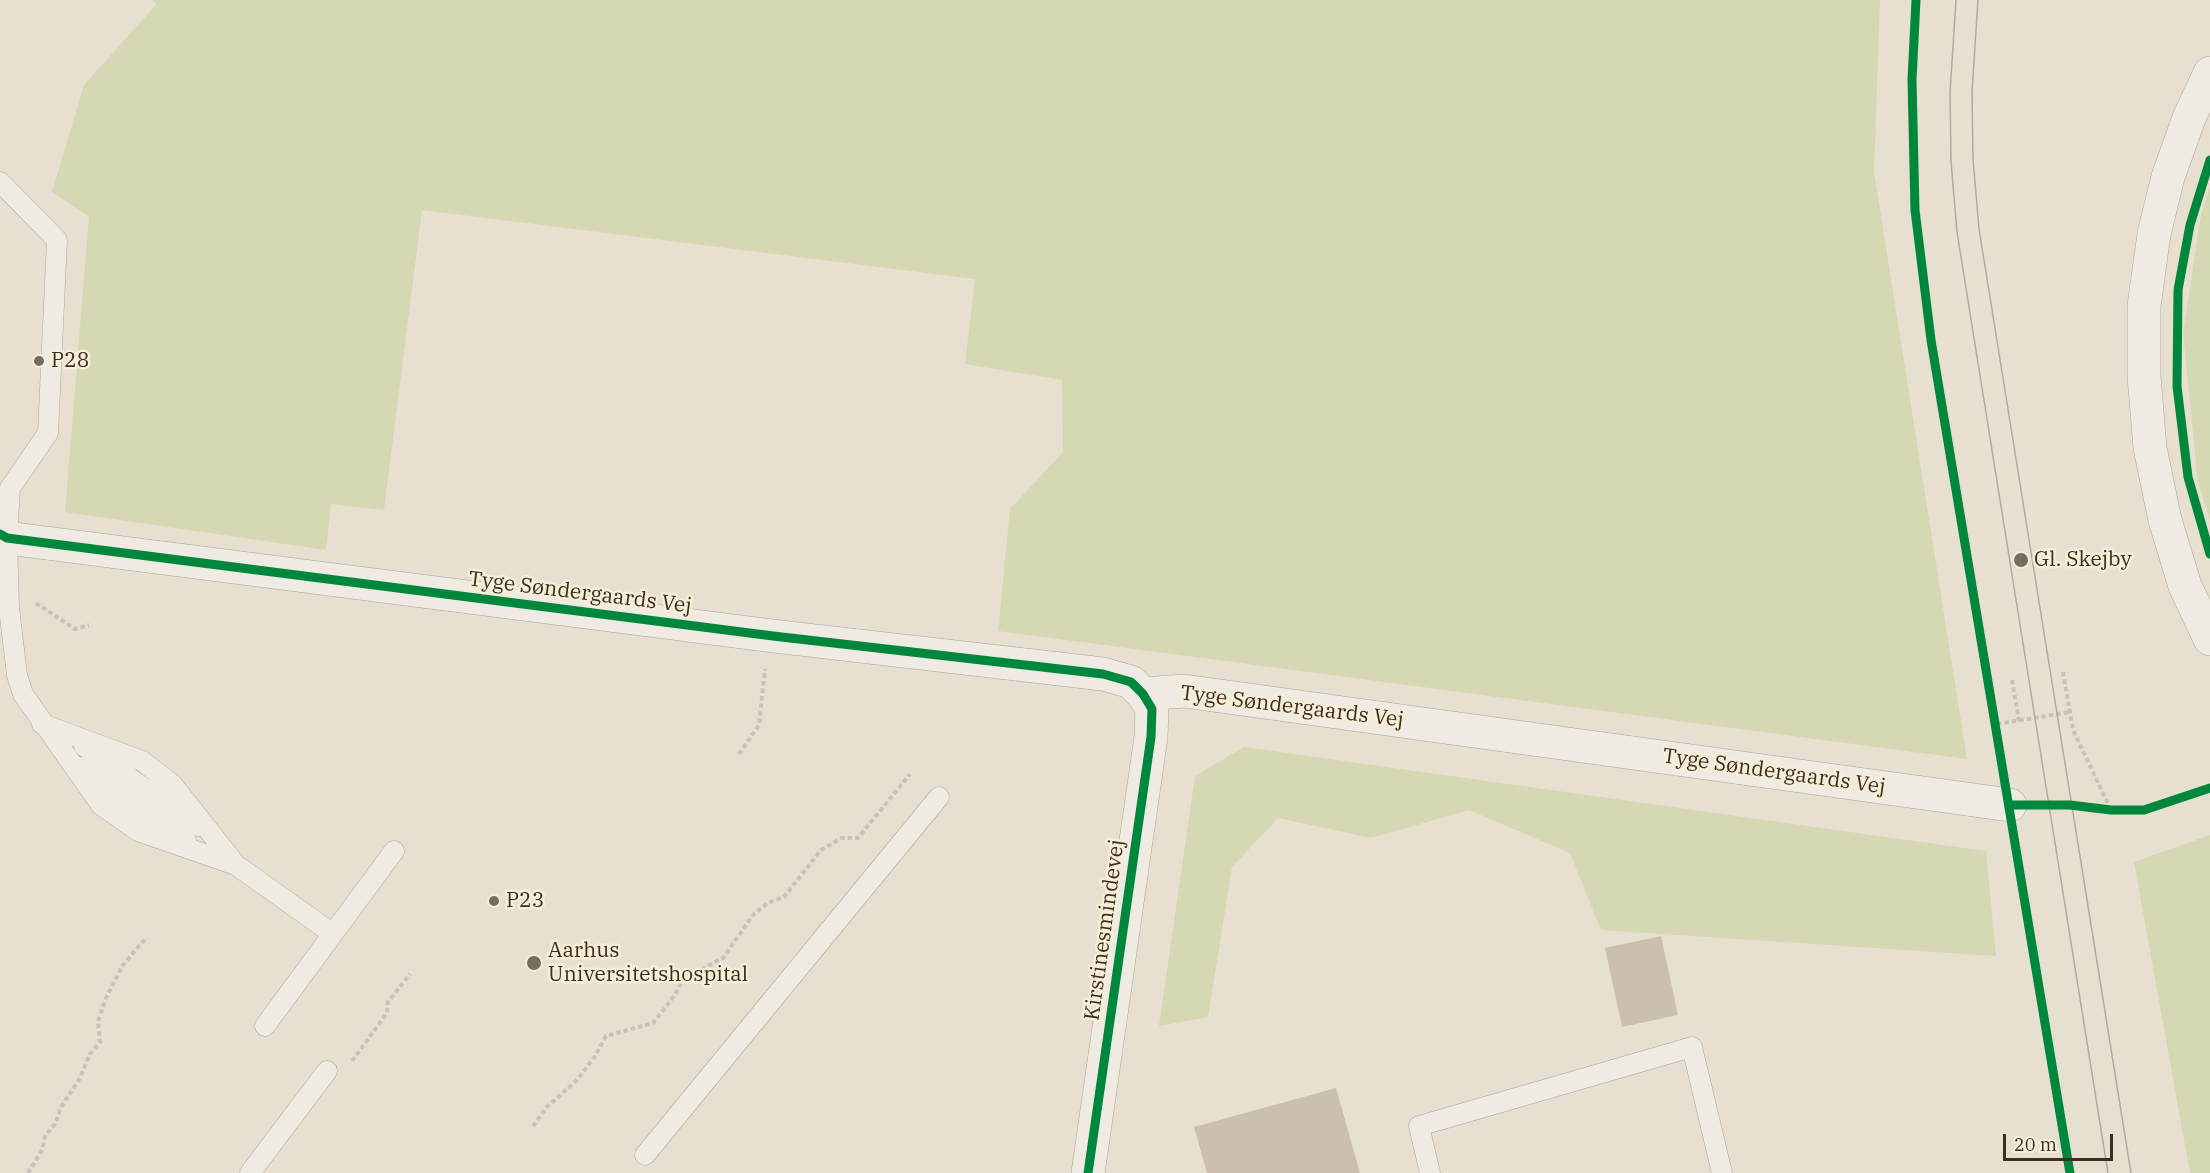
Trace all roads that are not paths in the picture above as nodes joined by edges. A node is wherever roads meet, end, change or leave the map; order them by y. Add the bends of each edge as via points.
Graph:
1 (2210, 73) edge
2 (0, 182) edge
3 (2, 538) edge
4 (2210, 639) edge
5 (1143, 694) junction
6 (42, 723) junction
7 (939, 797) dead end
8 (2010, 805) dead end
9 (210, 847) junction
10 (394, 851) dead end
11 (333, 934) junction
12 (266, 1026) dead end
13 (327, 1071) dead end
14 (645, 1155) dead end
15 (250, 1173) edge
16 (1088, 1173) edge
17 (1430, 1173) edge
18 (1722, 1173) edge

1 - 4 street via 2185,128 2154,234 2144,306 2144,376 2150,448 2165,520 2185,586
2 - 3 lane via 57,240 48,433 10,488
3 - 5 street, Tyge Søndergaards Vej via 1103,674 1131,682
3 - 6 lane via 17,675 23,694
5 - 8 street, Tyge Søndergaards Vej via 1184,691
5 - 16 street, Kirstinesmindevej via 1152,709 1151,736
6 - 9 lane via 64,732
6 - 9 lane via 66,757
7 - 14 lane
9 - 11 lane
10 - 11 lane
11 - 12 lane
13 - 15 lane
17 - 18 lane via 1419,1126 1692,1047

